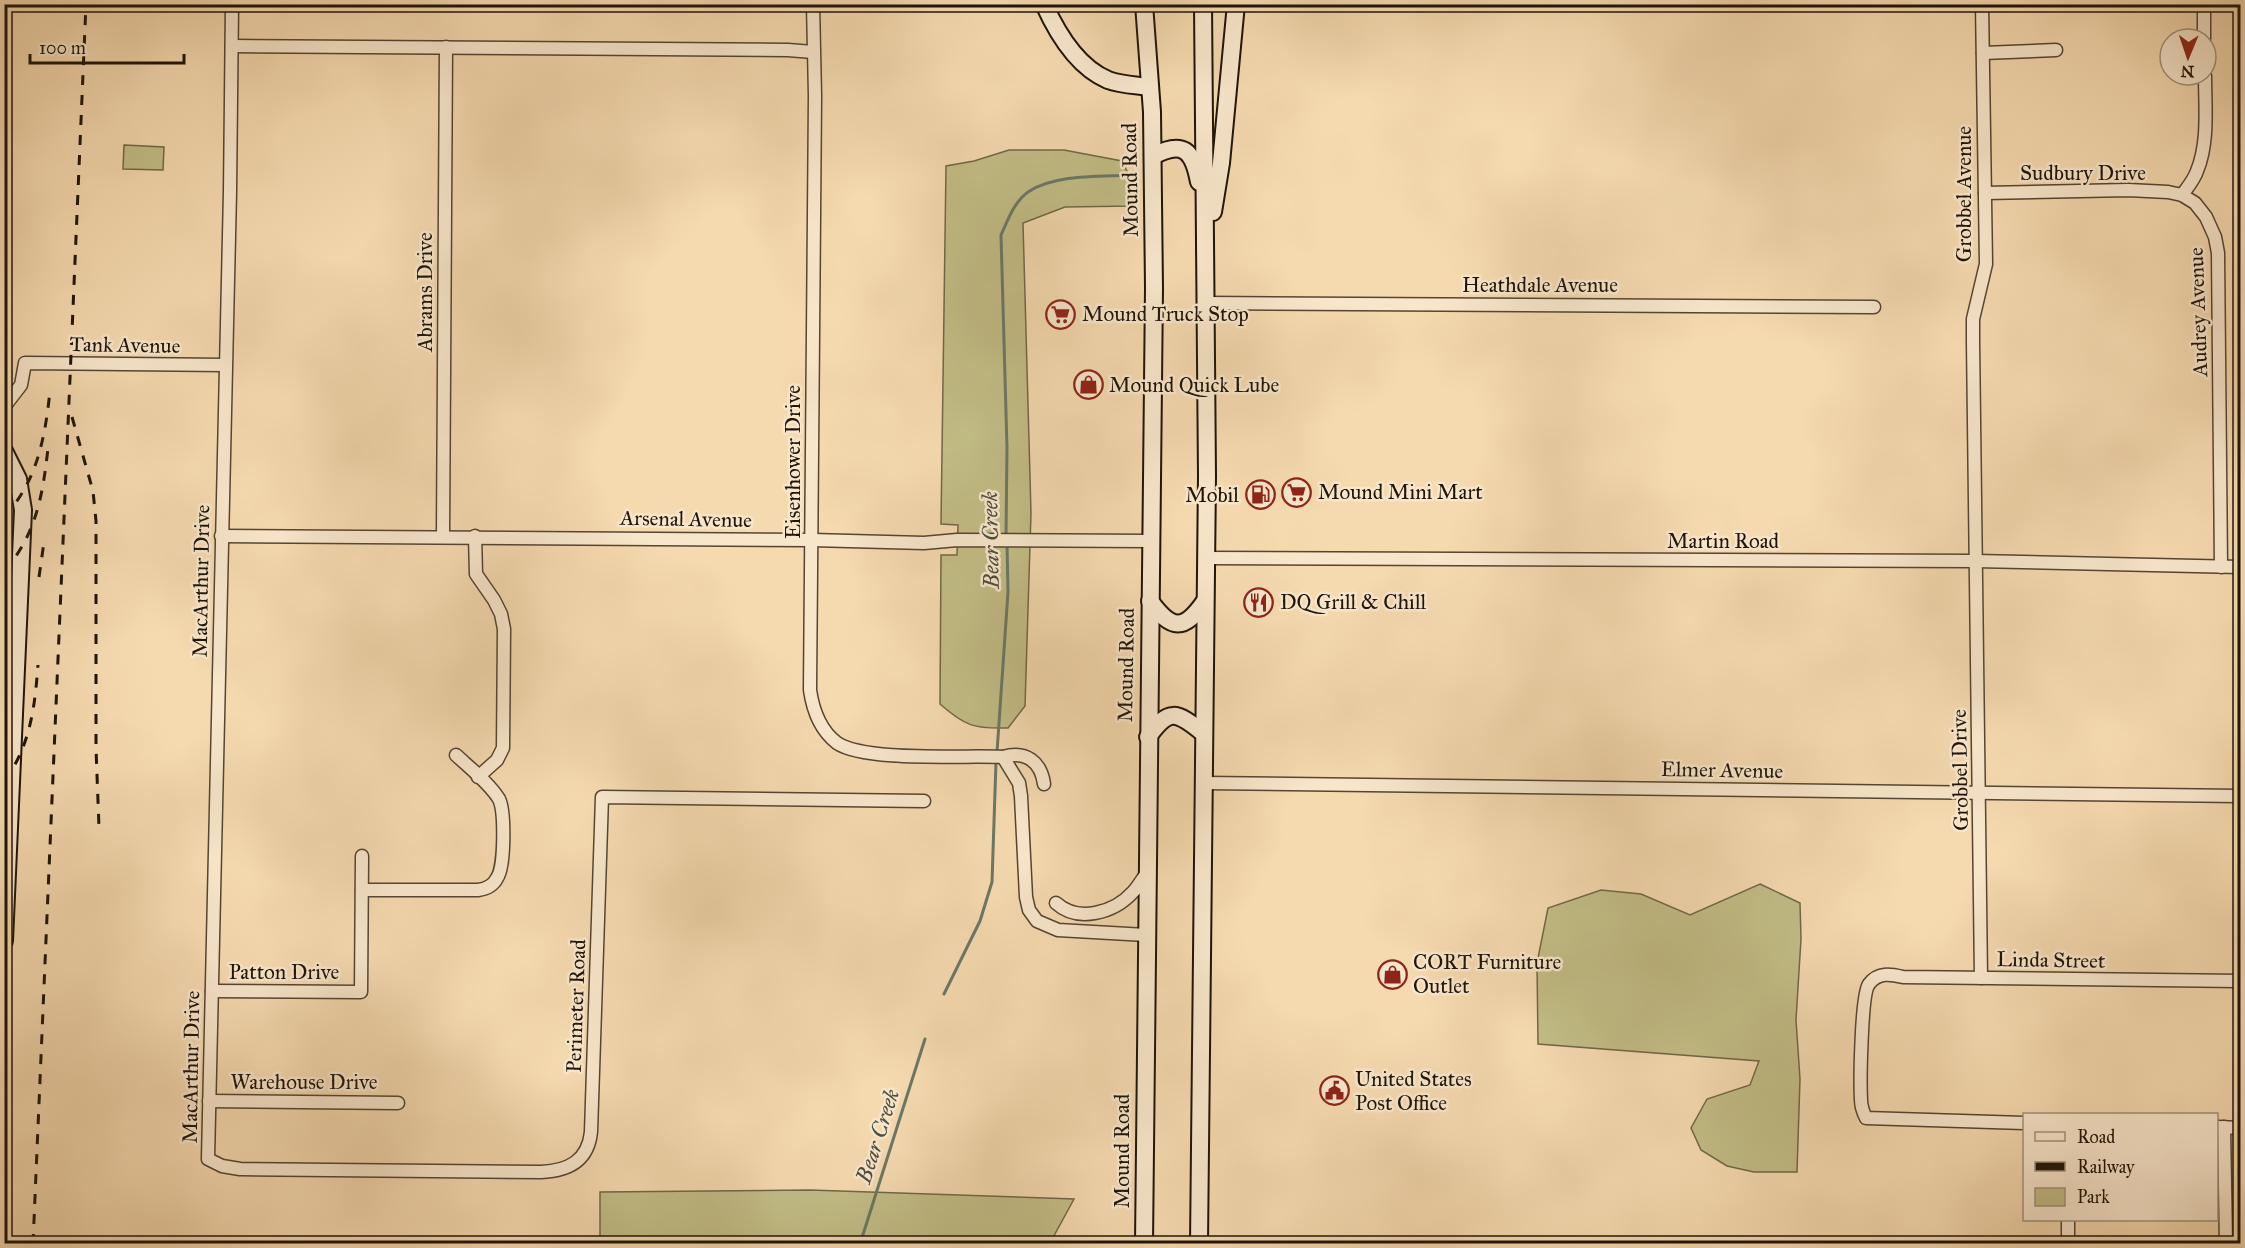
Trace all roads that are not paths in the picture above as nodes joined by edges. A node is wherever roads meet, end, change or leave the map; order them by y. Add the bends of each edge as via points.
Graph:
1 (232, 4) edge
2 (813, 4) edge
3 (1044, 4) edge
4 (1144, 4) edge
5 (1203, 4) edge
6 (1236, 4) edge
7 (1982, 4) edge
8 (2204, 4) edge
9 (2204, 27) edge
10 (232, 46) junction
11 (446, 47) junction
12 (2056, 50) dead end
13 (813, 52) junction
14 (1983, 53) junction
15 (1150, 87) junction
16 (2205, 87) edge
17 (1153, 156) junction
18 (1985, 193) junction
19 (2182, 195) junction
20 (1205, 221) junction
21 (1206, 254) junction
22 (1206, 303) junction
23 (1874, 307) dead end
24 (225, 365) junction
25 (4, 407) edge
26 (4, 451) edge
27 (221, 536) junction
28 (443, 536) junction
29 (475, 536) junction
30 (812, 540) junction
31 (1151, 541) junction
32 (1205, 558) junction
33 (1976, 561) junction
34 (2220, 567) junction
35 (2241, 567) edge
36 (1150, 601) junction
37 (1205, 601) junction
38 (1203, 733) junction
39 (1148, 737) junction
40 (456, 754) dead end
41 (1003, 757) junction
42 (478, 777) junction
43 (1204, 783) junction
44 (1044, 784) dead end
45 (1980, 793) junction
46 (2241, 796) edge
47 (924, 801) dead end
48 (362, 856) dead end
49 (1147, 873) junction
50 (362, 890) junction
51 (1056, 903) dead end
52 (1146, 935) junction
53 (4, 941) edge
54 (1981, 978) junction
55 (2241, 981) edge
56 (212, 991) junction
57 (209, 1101) junction
58 (398, 1103) dead end
59 (2023, 1123) edge
60 (2220, 1127) edge
61 (2241, 1128) edge
62 (208, 1159) joint
63 (2068, 1221) edge
64 (1144, 1244) edge
65 (1199, 1244) edge
66 (2068, 1244) edge
67 (2226, 1244) edge

1 - 10 street, MacArthur Drive
2 - 13 street, Eisenhower Drive
3 - 15 main road via 1067,44 1088,67 1113,82
4 - 15 main road, Mound Road
5 - 20 main road
6 - 21 main road via 1221,164
7 - 14 street, Grobbel Avenue
8 - 9 street
10 - 11 street
10 - 24 street, MacArthur Drive
11 - 13 street
11 - 28 street, Abrams Drive
12 - 14 street
13 - 30 street, Eisenhower Drive
14 - 18 street, Grobbel Avenue
15 - 17 main road, Mound Road
16 - 19 street via 2202,160
17 - 20 main road via 1168,148 1188,152 1196,164
17 - 31 main road, Mound Road
18 - 19 street, Sudbury Drive via 2128,190
18 - 33 street, Grobbel Avenue via 1986,264 1973,319
19 - 34 street, Audrey Avenue via 2206,217 2217,253
20 - 21 main road
21 - 22 main road
22 - 23 street, Heathdale Avenue
22 - 32 main road
24 - 25 street, Tank Avenue via 25,363 23,381
24 - 27 street, MacArthur Drive
26 - 53 main road via 18,479 23,510
27 - 28 street, Arsenal Avenue
27 - 56 street, MacArthur Drive
28 - 29 street, Arsenal Avenue
29 - 30 street, Arsenal Avenue
29 - 42 street via 477,574 498,608 505,645 503,748 497,760
30 - 31 street, Arsenal Avenue
30 - 41 street, Eisenhower Drive via 810,690 822,727 838,743 860,751
31 - 36 main road, Mound Road
32 - 33 street, Martin Road
32 - 37 main road
33 - 34 street, Martin Road
33 - 45 street, Grobbel Drive
34 - 35 street, Martin Road
36 - 37 main road via 1168,621 1179,624 1193,618
36 - 39 main road, Mound Road
37 - 38 main road
38 - 39 main road via 1172,715 1165,716
38 - 43 main road
39 - 49 main road, Mound Road
40 - 42 street
41 - 44 street, Eisenhower Drive via 1014,754 1030,759 1040,769
41 - 52 street via 1022,796 1026,897 1032,916 1058,930
42 - 50 street via 497,796 502,808 501,869 493,883 478,890
43 - 45 street, Elmer Avenue
43 - 65 main road
45 - 46 street, Elmer Avenue
45 - 54 street, Grobbel Drive
47 - 62 street, Perimeter Road via 602,797 591,1132 584,1155 570,1167 541,1172 240,1169
48 - 50 street, Patton Drive
49 - 51 street via 1133,893 1114,907 1088,915 1062,909
49 - 52 main road, Mound Road
50 - 56 street, Patton Drive via 361,992
52 - 64 main road, Mound Road
54 - 55 street, Linda Street
54 - 59 street, Linda Street via 1890,974 1879,975 1866,987 1860,1102 1866,1118
56 - 57 street, MacArthur Drive
57 - 58 street, Warehouse Drive
57 - 62 street, MacArthur Drive
60 - 61 street
60 - 67 street
63 - 66 street

